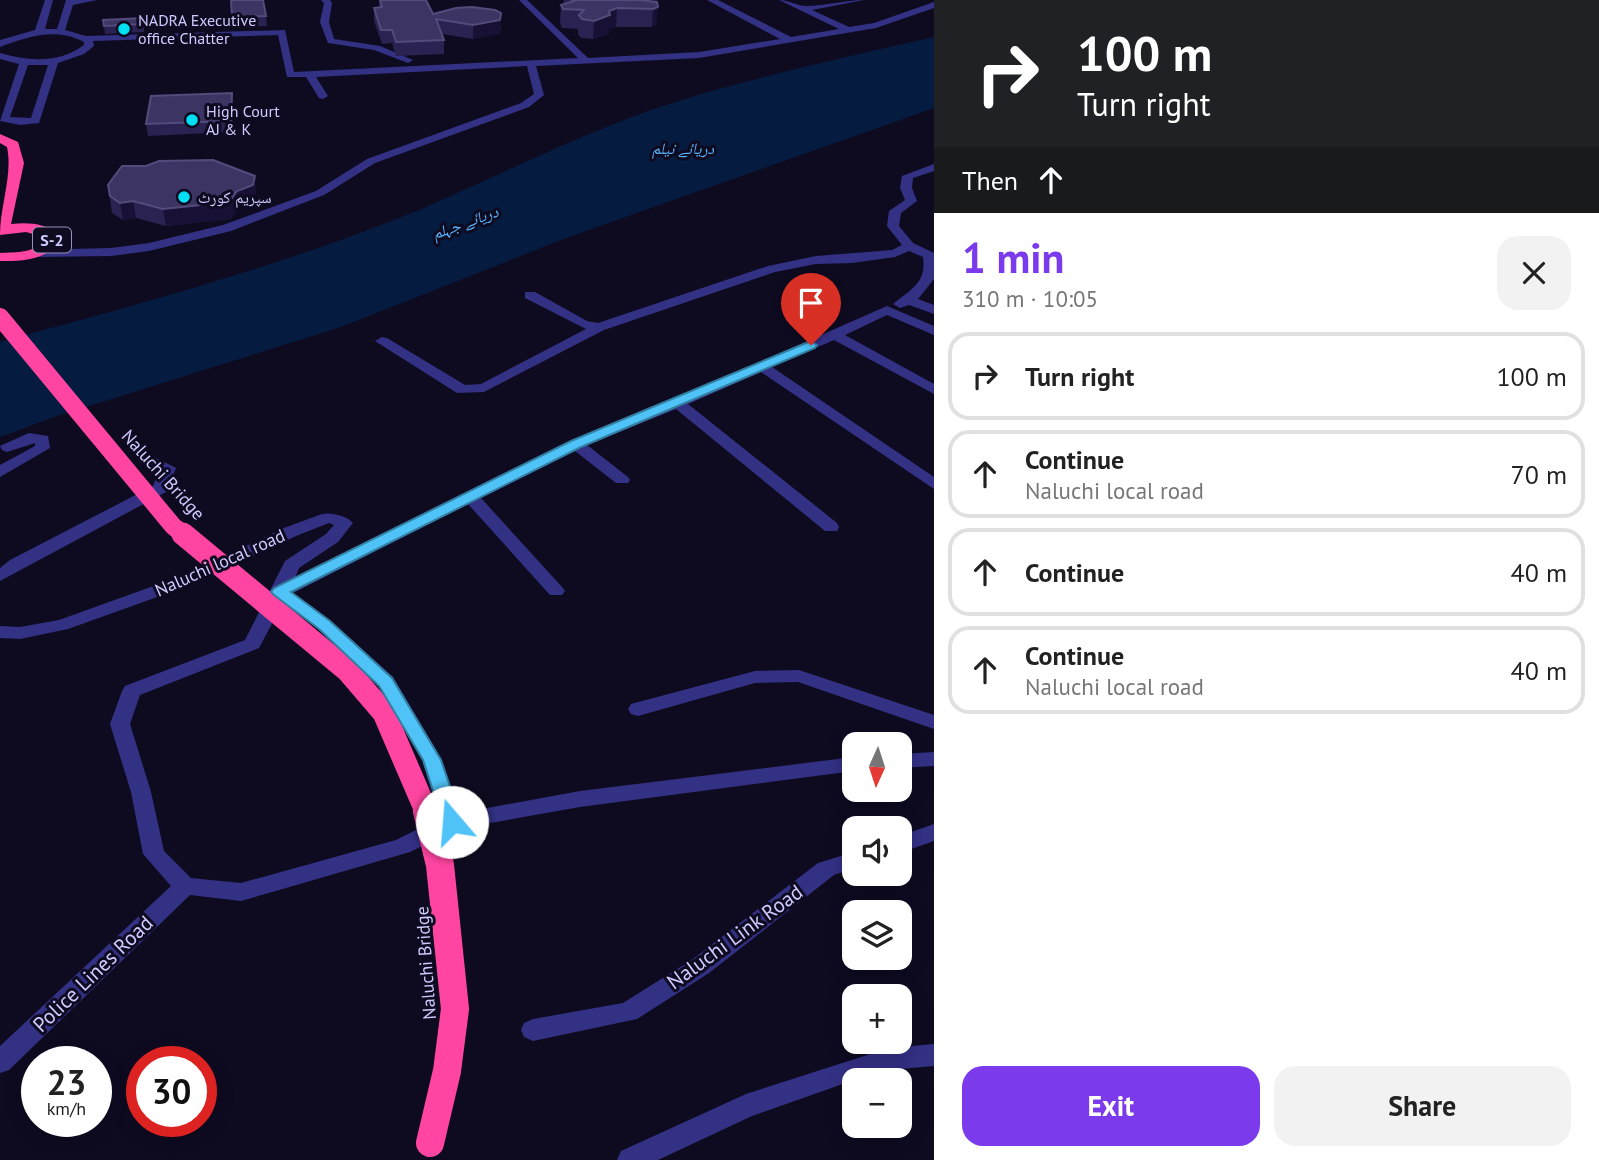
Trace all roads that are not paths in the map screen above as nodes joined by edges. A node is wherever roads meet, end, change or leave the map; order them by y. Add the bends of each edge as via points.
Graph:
1 (49, 0) edge
2 (93, 0) edge
3 (324, 0) edge
4 (711, 0) edge
5 (783, 0) edge
6 (860, 0) edge
7 (70, 1) edge
8 (523, 1) edge
9 (934, 5) edge
10 (803, 9) junction
11 (849, 30) junction
12 (60, 32) junction
13 (39, 33) junction
14 (792, 41) junction
15 (87, 42) junction
16 (0, 44) edge
17 (0, 56) edge
18 (54, 60) junction
19 (408, 60) edge
20 (25, 61) junction
21 (587, 62) junction
22 (531, 65) junction
23 (310, 75) junction
24 (323, 96) dead end
25 (0, 138) edge
26 (934, 167) edge
27 (2, 230) edge
28 (909, 246) junction
29 (34, 253) junction
30 (0, 257) edge
31 (932, 281) edge
32 (530, 295) dead end
33 (909, 300) junction
34 (887, 310) junction
35 (934, 310) edge
36 (0, 317) edge
37 (599, 327) junction
38 (934, 331) edge
39 (835, 335) junction
40 (382, 341) dead end
41 (762, 366) junction
42 (934, 390) edge
43 (678, 403) junction
44 (576, 444) junction
45 (7, 447) dead end
46 (144, 457) dead end
47 (0, 472) edge
48 (622, 480) dead end
49 (934, 484) edge
50 (470, 496) junction
51 (831, 527) dead end
52 (0, 576) edge
53 (556, 591) dead end
54 (279, 592) junction
55 (0, 632) edge
56 (638, 709) dead end
57 (934, 722) edge
58 (934, 760) edge
59 (912, 761) edge
60 (842, 766) edge
61 (452, 822) junction
62 (934, 832) edge
63 (912, 840) edge
64 (842, 864) edge
65 (186, 886) junction
66 (533, 1030) dead end
67 (934, 1055) edge
68 (0, 1062) edge
69 (427, 1152) edge
70 (630, 1160) edge

1 - 13 street
2 - 7 street
3 - 19 street via 328,3 324,21 331,41 377,48
4 - 14 street
5 - 10 street
6 - 10 street
7 - 12 street
8 - 21 street
9 - 11 street
10 - 11 street
11 - 14 street
12 - 13 street
12 - 15 street
13 - 16 street
14 - 21 street via 699,55
15 - 18 street via 74,55
15 - 23 street via 282,35 290,75
17 - 20 street
18 - 20 street
18 - 20 street via 35,121 4,119
21 - 22 street
22 - 23 street
22 - 29 street via 539,95 525,105 371,161 308,198 227,228 149,247
23 - 24 street
25 - 27 highway via 13,145 17,163
26 - 28 street via 908,176 911,201 895,211 893,226
27 - 29 highway, S-2 via 27,227 46,231 51,235 49,244
28 - 31 street via 929,255
28 - 37 street via 895,253 772,269
29 - 30 highway, S-2
31 - 33 street
32 - 37 street via 583,324
33 - 34 street
33 - 35 street
34 - 38 street
34 - 39 street
36 - 69 highway, Naluchi Bridge, bridge via 173,526 348,671 384,713 425,804 440,865 450,942 455,1009 447,1070
37 - 40 street via 484,388 462,390
39 - 41 street
39 - 42 street
41 - 43 street
41 - 49 street
43 - 44 street
43 - 51 street
44 - 48 street
44 - 50 street
45 - 47 street via 29,438 43,439 42,448
46 - 52 street via 168,468 160,489
50 - 53 street
50 - 54 street
54 - 55 street, Naluchi local road via 291,565 332,538 345,523 328,518 193,578 62,625
54 - 61 street via 325,625 386,682 432,760
54 - 65 street via 252,644 132,691 120,724 154,854
56 - 57 street via 755,677 799,676
58 - 59 street
60 - 61 street via 580,799
61 - 65 street via 402,846 241,892
62 - 63 street
64 - 66 street, Naluchi Link Road via 826,869 701,966 628,1012
65 - 68 street, Police Lines Road
67 - 70 street via 889,1059 746,1106

